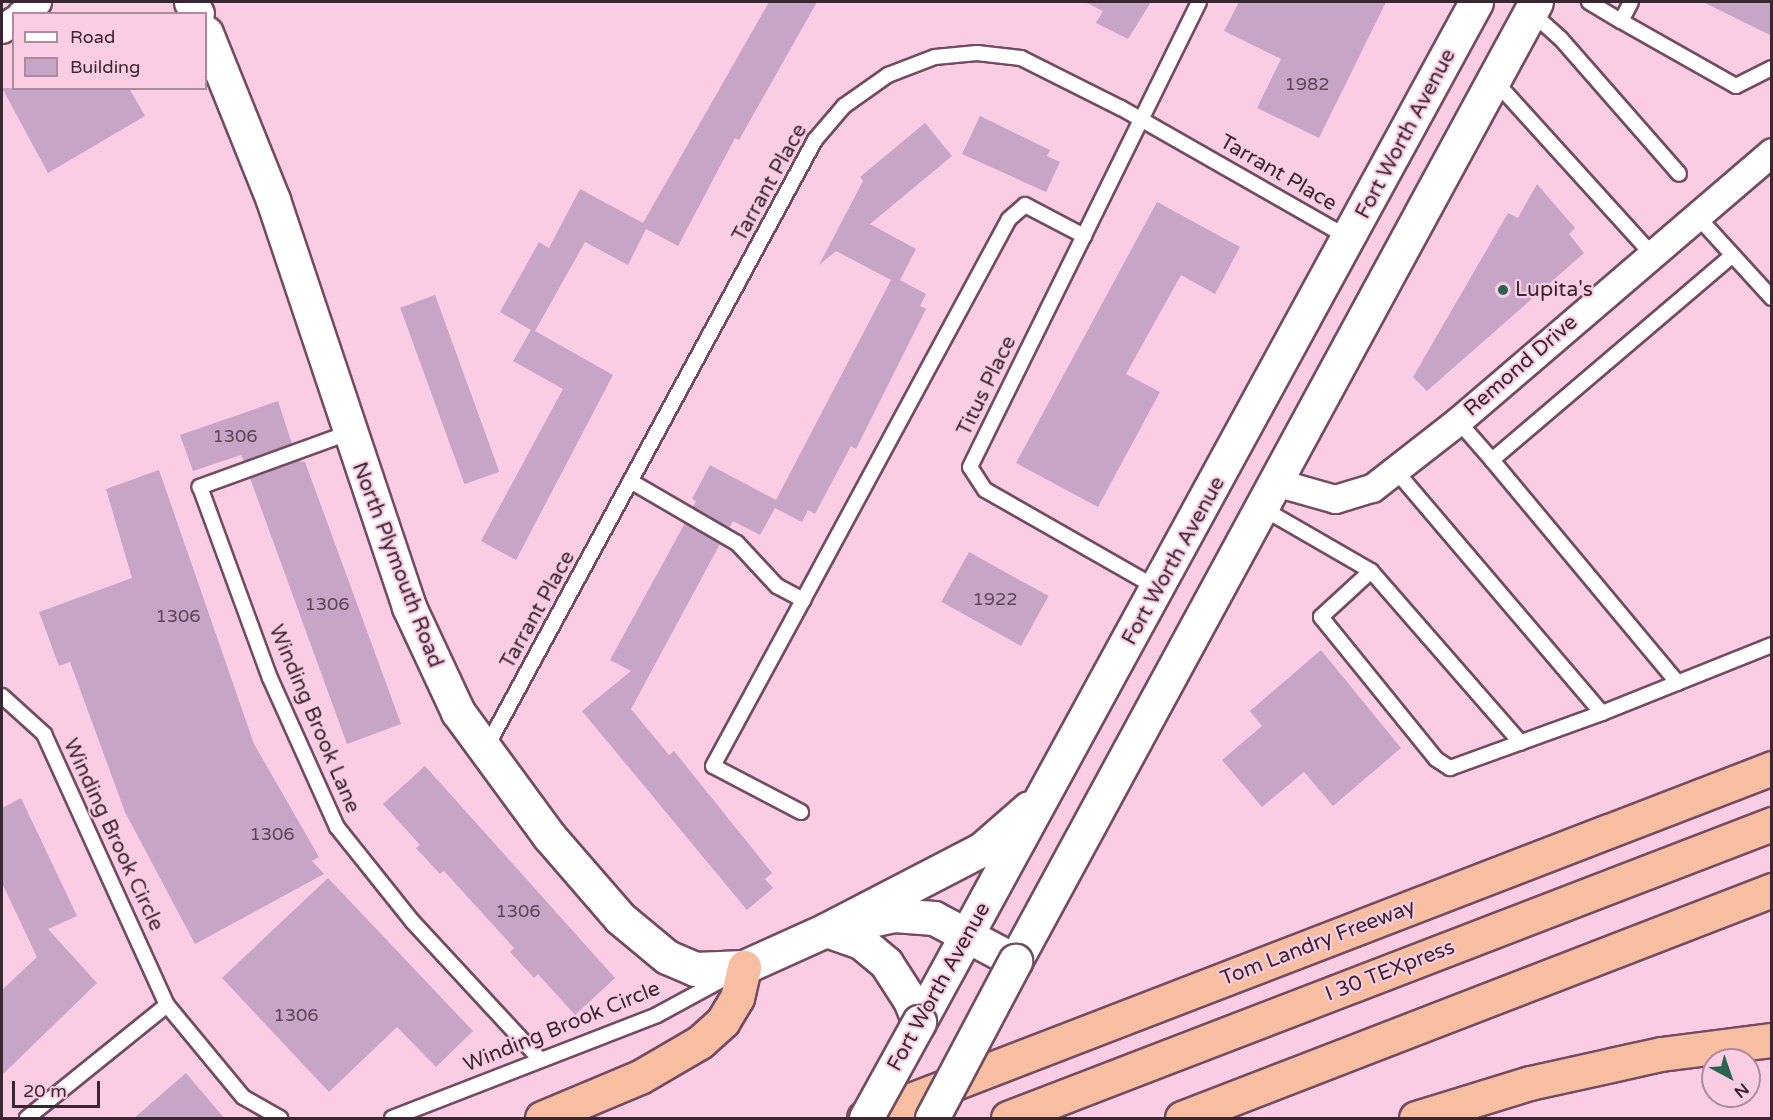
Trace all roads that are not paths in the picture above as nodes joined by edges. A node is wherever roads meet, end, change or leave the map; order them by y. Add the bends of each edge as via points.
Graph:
1 (37, 2) edge
2 (1199, 2) edge
3 (1476, 2) edge
4 (1589, 2) edge
5 (1631, 2) edge
6 (1533, 7) edge
7 (24, 12) edge
8 (1621, 21) junction
9 (207, 35) edge
10 (1772, 68) edge
11 (1494, 80) junction
12 (1144, 121) junction
13 (1772, 152) edge
14 (1679, 174) dead end
15 (1696, 216) junction
16 (1084, 236) junction
17 (1350, 238) junction
18 (1652, 254) junction
19 (1733, 255) junction
20 (1396, 262) junction
21 (1772, 298) edge
22 (1458, 421) junction
23 (348, 433) junction
24 (1230, 458) junction
25 (1492, 460) junction
26 (1396, 471) junction
27 (632, 482) junction
28 (1268, 495) junction
29 (1371, 571) junction
30 (1158, 589) junction
31 (803, 600) junction
32 (1772, 645) edge
33 (1122, 657) junction
34 (1167, 681) junction
35 (1678, 683) junction
36 (2, 696) edge
37 (1602, 713) junction
38 (1521, 743) junction
39 (485, 750) junction
40 (1772, 768) edge
41 (1050, 788) junction
42 (801, 812) dead end
43 (1772, 824) edge
44 (1772, 890) edge
45 (826, 930) junction
46 (968, 936) junction
47 (1015, 961) junction
48 (744, 967) junction
49 (167, 1005) junction
50 (919, 1022) junction
51 (1772, 1040) edge
52 (538, 1058) junction
53 (27, 1119) edge
54 (280, 1119) edge
55 (392, 1119) edge
56 (542, 1119) edge
57 (865, 1119) edge
58 (932, 1119) edge
59 (1008, 1119) edge
60 (1182, 1119) edge
61 (1416, 1119) edge

1 - 7 street
2 - 12 lane, Titus Place
3 - 17 main road, Fort Worth Avenue
4 - 8 lane
5 - 8 lane
6 - 11 main road
6 - 14 lane
8 - 10 lane via 1736,86
9 - 23 main road, North Plymouth Road via 269,190
11 - 18 lane
11 - 20 main road
12 - 16 lane, Titus Place
12 - 17 lane, Tarrant Place
12 - 27 lane, Tarrant Place via 1021,58 977,53 935,57 888,75 844,106 815,140
13 - 15 street, Remond Drive
15 - 18 street, Remond Drive
15 - 19 lane
16 - 30 lane, Titus Place via 970,467 985,490
16 - 31 lane via 1025,205 1009,219
17 - 20 main road
17 - 24 main road, Fort Worth Avenue
18 - 22 street, Remond Drive
19 - 21 lane
19 - 25 lane
20 - 28 main road
22 - 25 lane
22 - 26 street, Remond Drive
23 - 39 main road, North Plymouth Road via 413,617 458,712
23 - 52 lane, Winding Brook Lane via 200,487 270,678 337,827 412,921
24 - 28 main road
24 - 30 main road, Fort Worth Avenue
25 - 35 lane
26 - 28 street, Remond Drive via 1372,488 1335,499
26 - 37 lane
27 - 31 lane via 737,543 777,586
27 - 39 lane, Tarrant Place
28 - 29 lane
28 - 34 main road
29 - 38 lane
29 - 38 lane via 1321,618 1436,759 1450,768
30 - 33 main road, Fort Worth Avenue
31 - 42 lane via 714,766
32 - 35 lane
33 - 34 main road
33 - 41 main road, Fort Worth Avenue
34 - 47 main road
35 - 37 lane
36 - 49 lane, Winding Brook Circle via 44,734
37 - 38 lane
39 - 48 main road, North Plymouth Road via 549,837 620,918 659,951 695,969
40 - 57 highway, Tom Landry Freeway
41 - 45 main road via 982,849
41 - 46 main road, Fort Worth Avenue
43 - 59 highway, I 30 TEXpress
44 - 60 highway
45 - 46 main road, North Plymouth Road via 894,915 934,918
45 - 48 main road, North Plymouth Road
45 - 50 main road via 861,942 885,963 910,1000
46 - 47 main road, North Plymouth Road
46 - 50 main road, Fort Worth Avenue
47 - 58 main road, bridge
48 - 52 lane, Winding Brook Circle via 657,1015
48 - 56 highway via 737,998 723,1021 700,1042 640,1077
49 - 53 lane
49 - 54 lane, Winding Brook Circle via 243,1097
50 - 57 main road, Fort Worth Avenue, bridge
51 - 61 highway via 1661,1054 1530,1083
52 - 55 lane, Winding Brook Circle

